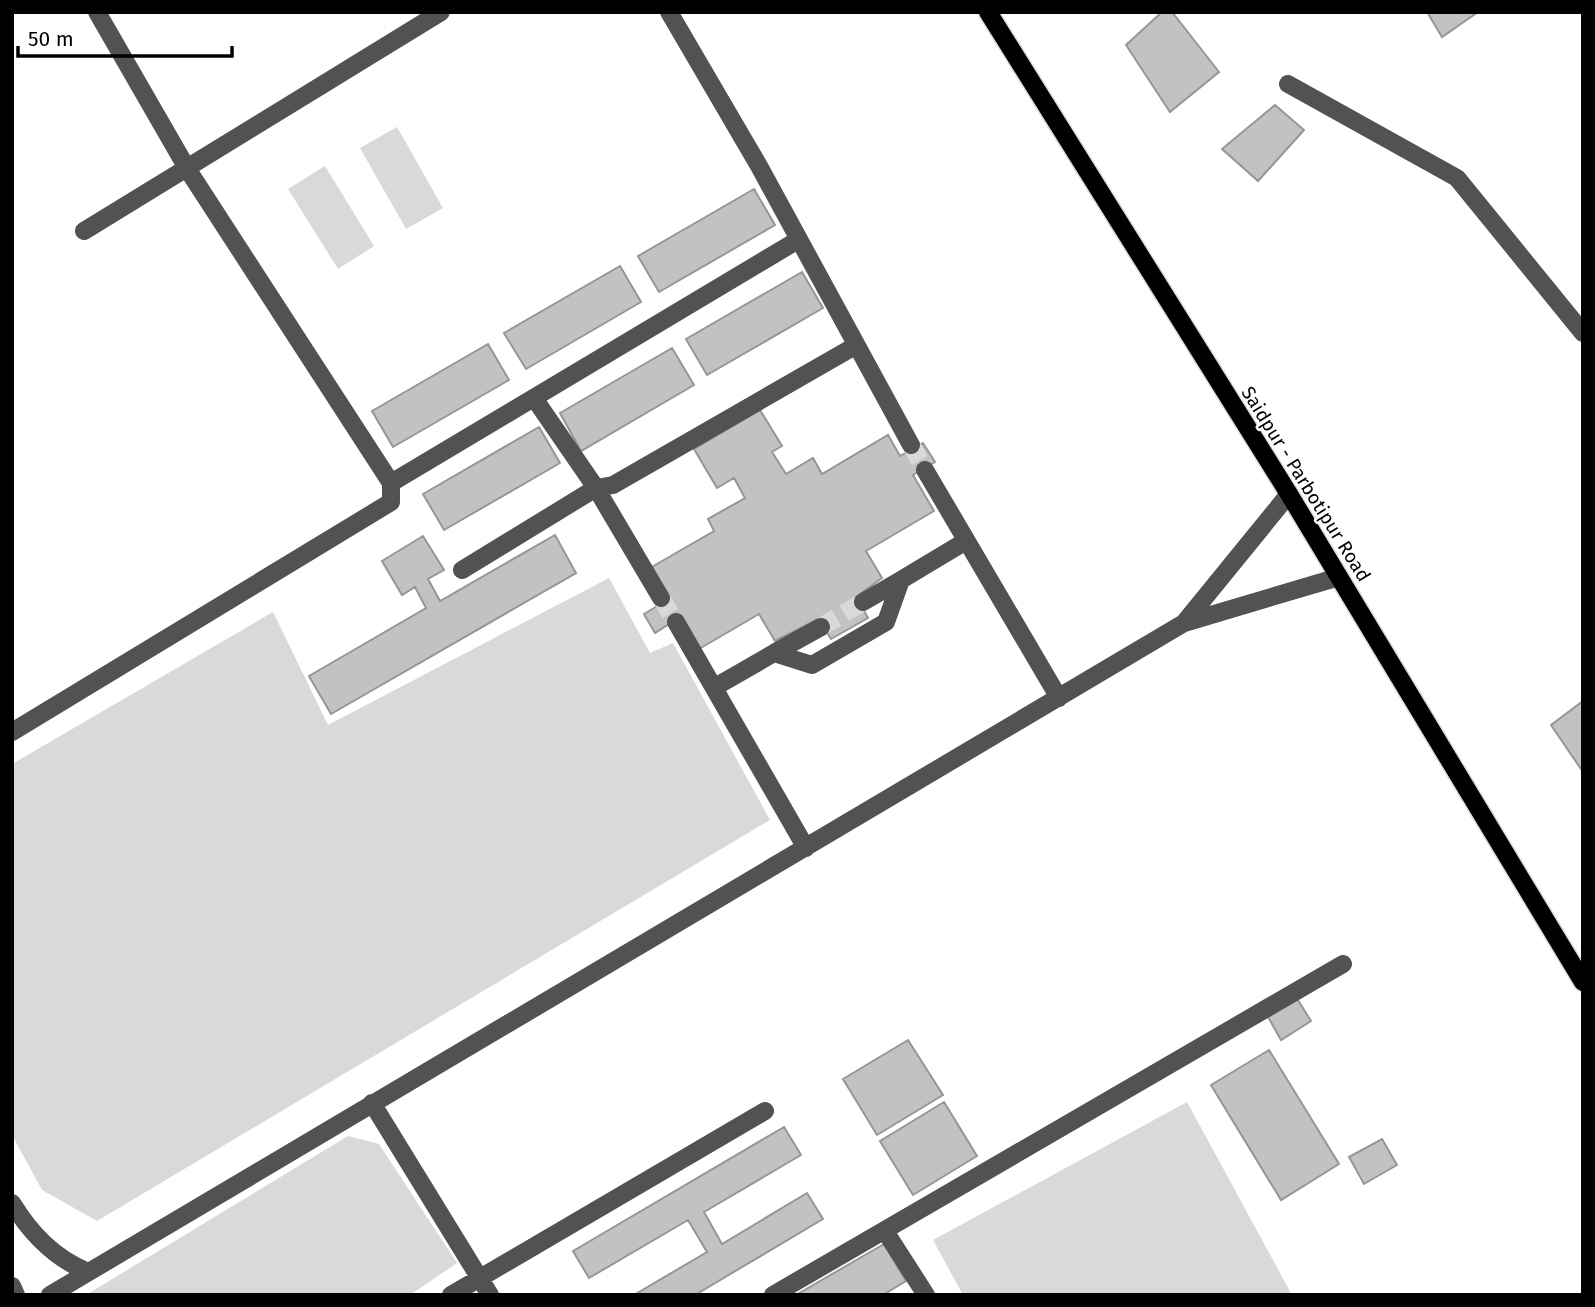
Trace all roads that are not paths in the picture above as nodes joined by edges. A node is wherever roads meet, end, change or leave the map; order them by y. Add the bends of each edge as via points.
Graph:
1 (97, 12) edge
2 (441, 12) edge
3 (668, 12) edge
4 (988, 12) edge
5 (1288, 84) dead end
6 (188, 170) junction
7 (83, 231) dead end
8 (798, 240) junction
9 (1583, 333) edge
10 (855, 346) junction
11 (534, 398) junction
12 (912, 445) tunnel mouth
13 (925, 470) tunnel mouth
14 (391, 483) junction
15 (596, 488) junction
16 (1289, 494) junction
17 (966, 541) junction
18 (461, 570) dead end
19 (1339, 577) junction
20 (901, 580) junction
21 (661, 598) tunnel mouth
22 (863, 602) tunnel mouth
23 (676, 622) tunnel mouth
24 (1184, 623) junction
25 (821, 627) tunnel mouth
26 (774, 653) junction
27 (715, 687) junction
28 (1059, 698) junction
29 (12, 732) edge
30 (806, 848) junction
31 (1343, 964) dead end
32 (1583, 982) edge
33 (372, 1104) junction
34 (765, 1111) dead end
35 (12, 1203) edge
36 (885, 1231) junction
37 (88, 1272) junction
38 (480, 1278) junction
39 (12, 1286) edge
40 (16, 1295) edge
41 (50, 1295) edge
42 (451, 1295) edge
43 (490, 1295) edge
44 (773, 1295) edge
45 (926, 1295) edge

1 - 6 street
2 - 6 street
3 - 8 street
4 - 16 main road, Saidpur - Parbotipur Road
5 - 9 street via 1457,178
6 - 7 street
6 - 14 street
8 - 10 street
8 - 11 street
10 - 12 street
10 - 15 street via 613,485
11 - 14 street
11 - 15 street
13 - 17 street
14 - 29 street via 391,502
15 - 18 street
15 - 21 street
16 - 19 main road, Saidpur - Parbotipur Road
16 - 24 street
17 - 20 street
17 - 28 street
19 - 24 street
19 - 32 main road, Saidpur - Parbotipur Road
20 - 22 street
20 - 26 street via 886,622 812,665
23 - 27 street
24 - 28 street
25 - 26 street
26 - 27 street
27 - 30 street
28 - 30 street
30 - 33 street
31 - 36 street
33 - 37 street
33 - 38 street
34 - 38 street
35 - 37 street via 27,1228 65,1262
36 - 44 street
36 - 45 street
37 - 41 street
38 - 42 street
38 - 43 street
39 - 40 street

